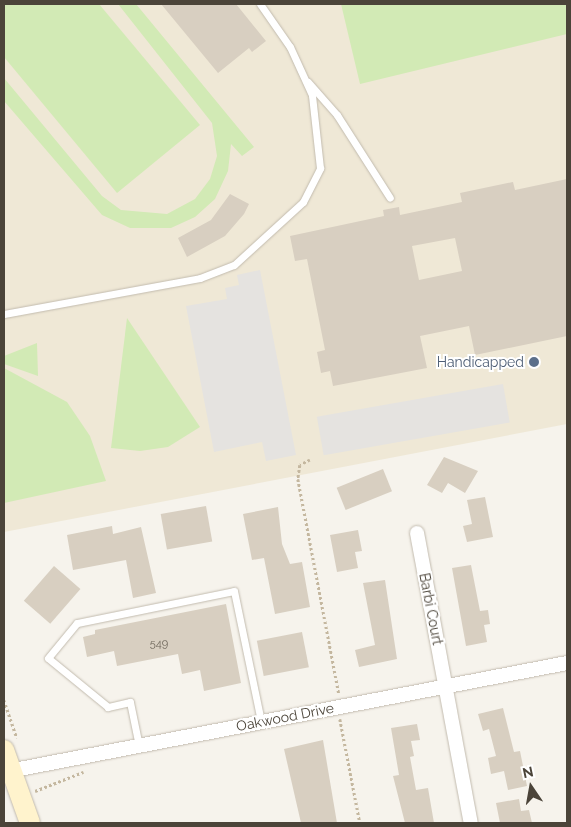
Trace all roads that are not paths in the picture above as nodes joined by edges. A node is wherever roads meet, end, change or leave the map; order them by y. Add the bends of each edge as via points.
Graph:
1 (260, 4) edge
2 (306, 81) junction
3 (390, 198) dead end
4 (4, 314) edge
5 (417, 533) dead end
6 (567, 663) edge
7 (446, 685) junction
8 (261, 721) junction
9 (139, 746) junction
10 (12, 749) edge
11 (7, 772) edge
12 (30, 823) edge
13 (471, 823) edge

1 - 2 lane via 290,47
2 - 3 lane via 322,94
2 - 4 lane via 312,95 317,180 263,243 234,265 200,278
5 - 7 street, Barbi Court
6 - 7 street, Oakwood Drive
7 - 8 street, Oakwood Drive
7 - 13 street, Barbi Court
8 - 9 street, Oakwood Drive
8 - 9 lane via 234,591 77,623 48,658 108,707 130,702
9 - 11 street, Oakwood Drive
10 - 11 main road
11 - 12 main road

